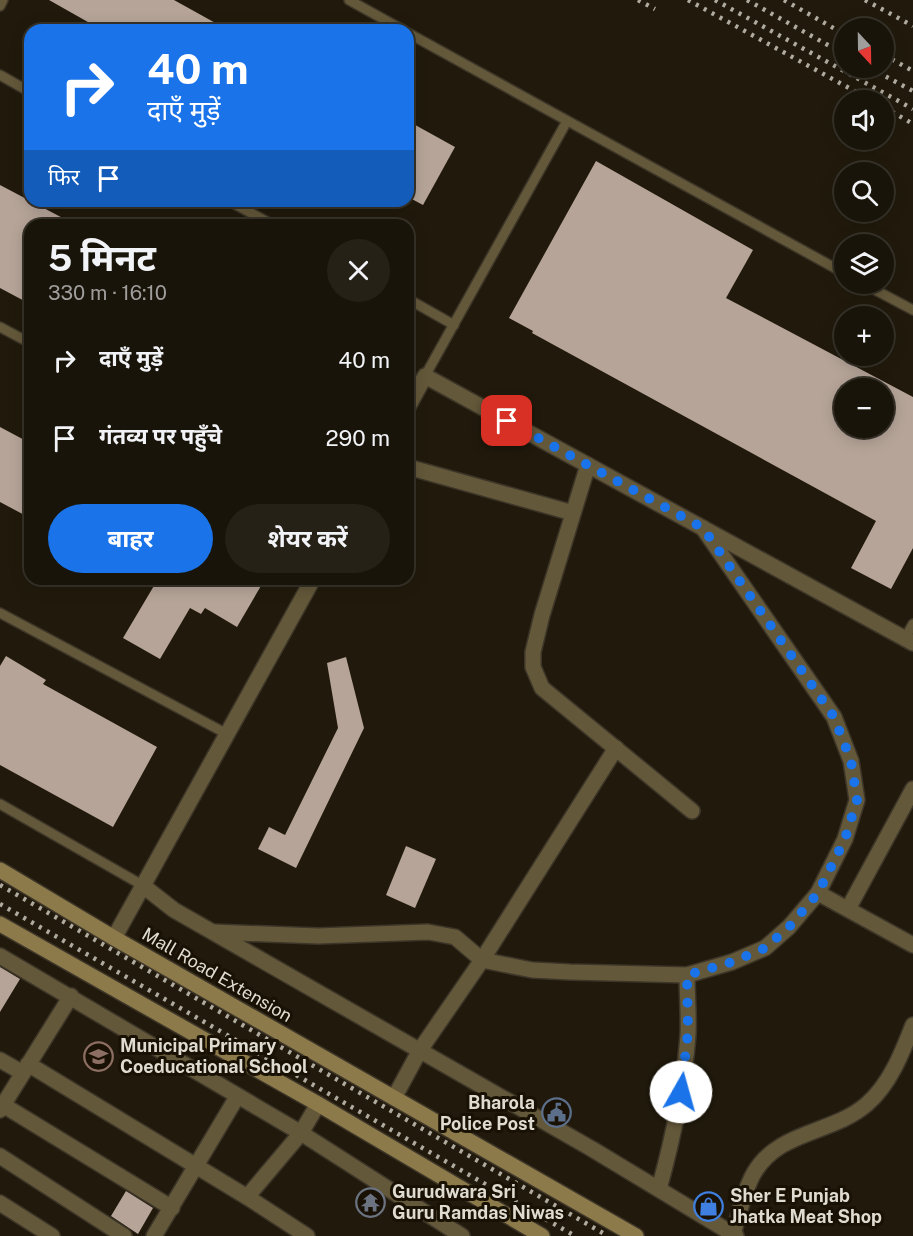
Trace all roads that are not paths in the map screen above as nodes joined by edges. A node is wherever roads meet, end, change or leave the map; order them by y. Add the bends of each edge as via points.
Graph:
1 (3, 0) edge
2 (349, 0) edge
3 (0, 6) edge
4 (392, 24) edge
5 (414, 36) edge
6 (0, 75) edge
7 (24, 89) edge
8 (567, 121) junction
9 (240, 207) edge
10 (262, 219) edge
11 (834, 268) edge
12 (883, 294) edge
13 (414, 302) edge
14 (913, 310) edge
15 (454, 325) junction
16 (0, 327) edge
17 (24, 340) edge
18 (425, 376) junction
19 (414, 396) edge
20 (588, 465) junction
21 (414, 469) edge
22 (573, 513) junction
23 (703, 528) junction
24 (310, 585) edge
25 (0, 613) edge
26 (913, 624) edge
27 (909, 641) edge
28 (227, 734) junction
29 (616, 748) junction
30 (913, 789) edge
31 (0, 804) edge
32 (692, 811) dead end
33 (0, 870) edge
34 (142, 885) junction
35 (818, 893) junction
36 (848, 909) junction
37 (0, 924) edge
38 (213, 932) junction
39 (114, 938) junction
40 (912, 942) edge
41 (0, 956) edge
42 (482, 960) junction
43 (687, 975) junction
44 (71, 996) junction
45 (913, 1025) edge
46 (420, 1050) junction
47 (0, 1060) edge
48 (25, 1068) junction
49 (237, 1097) junction
50 (394, 1098) junction
51 (318, 1104) junction
52 (2, 1107) edge
53 (301, 1133) junction
54 (0, 1156) edge
55 (197, 1166) junction
56 (659, 1190) junction
57 (247, 1197) junction
58 (0, 1203) edge
59 (172, 1208) junction
60 (734, 1235) edge
61 (52, 1236) edge
62 (124, 1236) edge
63 (154, 1236) edge
64 (307, 1236) edge
65 (462, 1236) edge
66 (542, 1236) edge
67 (636, 1236) edge

1 - 3 lane
2 - 4 lane
5 - 8 lane
6 - 7 lane
8 - 11 lane
8 - 15 lane
9 - 10 lane
12 - 14 lane
13 - 15 lane
15 - 18 lane
16 - 17 lane
18 - 19 street
18 - 20 street
20 - 22 street
20 - 23 street
21 - 22 street
22 - 29 street via 542,615 533,667 542,688
23 - 27 street
23 - 35 street via 834,717 851,761 857,800 845,839
24 - 28 street
25 - 28 lane
26 - 27 lane
28 - 34 street
29 - 32 street
29 - 42 street
30 - 36 street
31 - 34 lane
33 - 39 main road, Mall Road Extension
34 - 38 street via 174,910
34 - 39 street
35 - 36 street
35 - 43 street via 765,948
36 - 40 street
37 - 51 main road
38 - 42 street via 318,936 428,932 455,937
38 - 46 street
39 - 50 main road, Mall Road Extension
41 - 44 street
42 - 43 street via 542,970
42 - 46 street
43 - 56 street via 684,1074 676,1127
44 - 48 street
44 - 49 street
45 - 60 street via 883,1087 866,1105 843,1120 805,1133 774,1150 754,1173
46 - 50 street
46 - 56 street
47 - 48 street
48 - 52 street
48 - 55 street
49 - 53 street
49 - 55 street
50 - 67 main road, Mall Road Extension
51 - 53 street
51 - 66 main road
52 - 59 street
53 - 57 street
53 - 65 street
54 - 62 street
55 - 57 street
55 - 59 street
56 - 60 street
57 - 64 street
58 - 61 street
59 - 63 street

